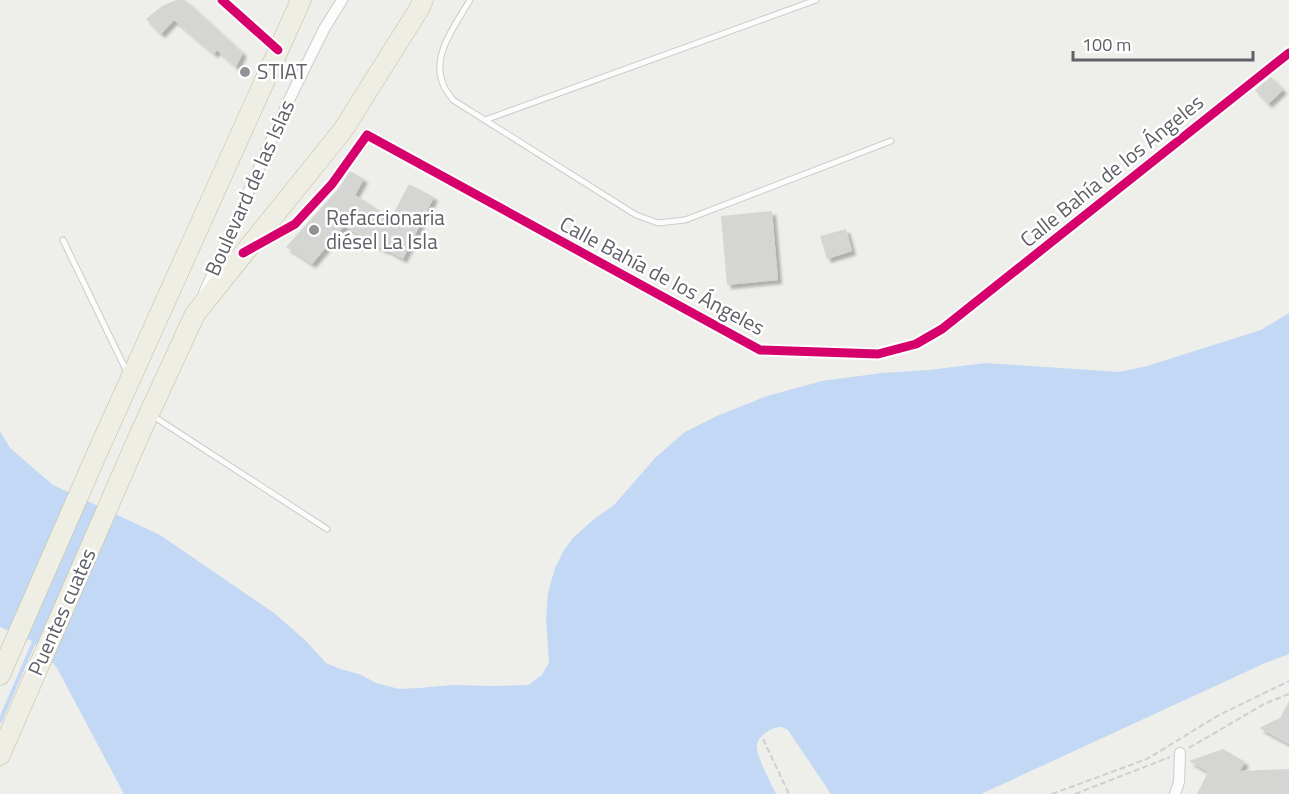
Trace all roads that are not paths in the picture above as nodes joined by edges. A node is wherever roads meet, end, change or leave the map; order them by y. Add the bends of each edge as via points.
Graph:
1 (222, 0) edge
2 (301, 0) edge
3 (342, 0) edge
4 (423, 0) edge
5 (470, 0) edge
6 (816, 0) edge
7 (278, 51) junction
8 (1289, 53) edge
9 (485, 120) junction
10 (891, 141) dead end
11 (63, 240) dead end
12 (243, 253) junction
13 (195, 314) junction
14 (130, 378) junction
15 (149, 414) junction
16 (327, 529) dead end
17 (0, 675) edge
18 (1180, 753) dead end
19 (0, 755) edge
20 (1175, 794) edge

1 - 7 street
2 - 7 highway, Puentes cuates
3 - 13 street, Boulevard de las Islas via 290,100
4 - 12 highway, Puentes cuates via 343,130
5 - 9 lane via 442,49 442,84 453,100
6 - 9 lane
7 - 14 highway, Puentes cuates
8 - 12 street, Calle Bahía de los Ángeles via 942,329 916,344 878,354 760,350 367,135 332,184 295,224
9 - 10 lane via 636,215 658,223 685,220
11 - 14 lane
12 - 13 highway, Puentes cuates
13 - 15 highway, Puentes cuates
14 - 17 highway, Puentes cuates
15 - 16 lane
15 - 19 highway, Puentes cuates
18 - 20 street

